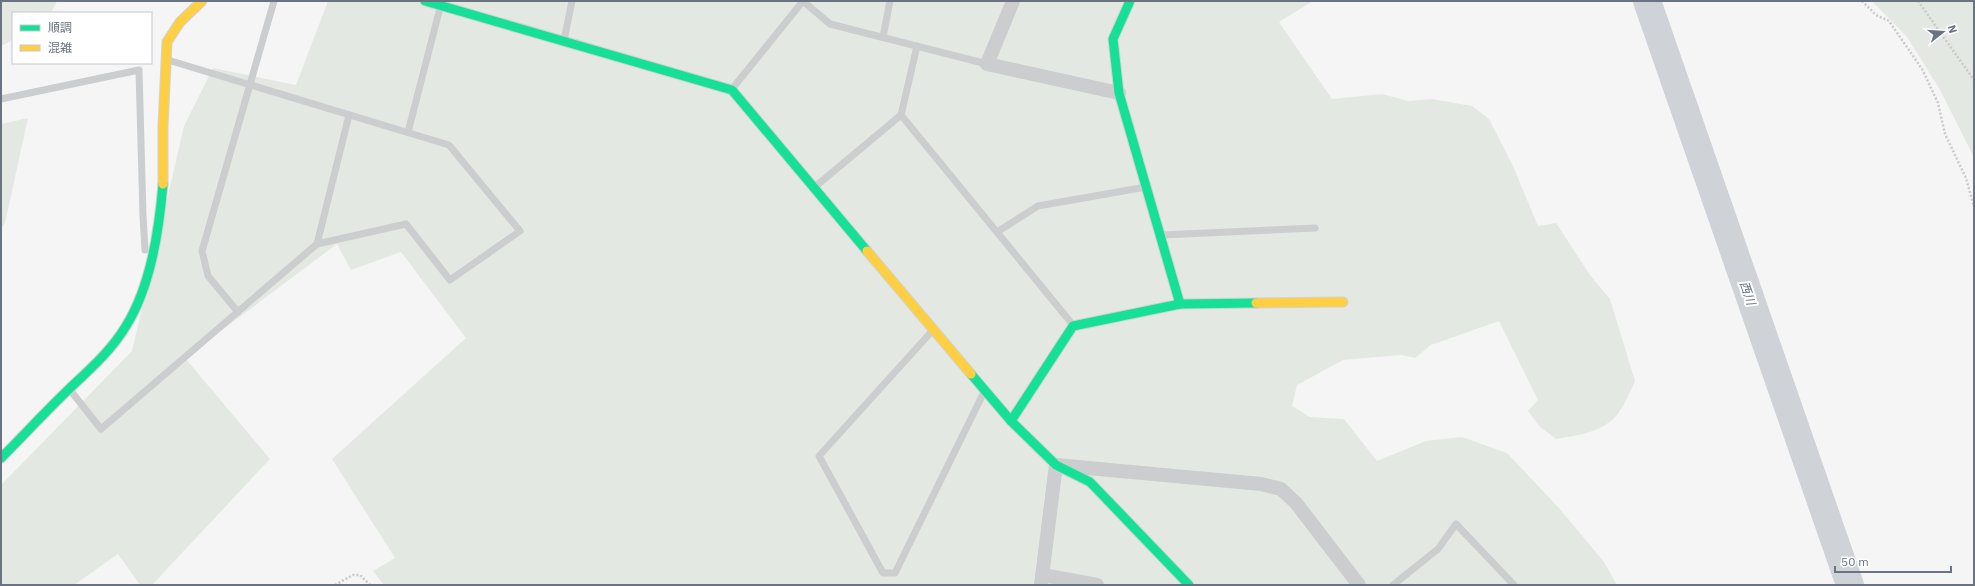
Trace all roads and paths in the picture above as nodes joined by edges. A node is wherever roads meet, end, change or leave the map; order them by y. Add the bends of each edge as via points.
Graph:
1 (202, 1) edge
2 (274, 1) edge
3 (425, 1) edge
4 (572, 1) edge
5 (803, 1) edge
6 (890, 1) edge
7 (1013, 1) edge
8 (1130, 1) edge
9 (1862, 1) edge
10 (1918, 1) edge
11 (441, 6) junction
12 (884, 38) junction
13 (564, 41) junction
14 (917, 46) junction
15 (166, 60) junction
16 (987, 64) junction
17 (1974, 80) edge
18 (251, 85) junction
19 (732, 90) junction
20 (1119, 93) junction
21 (1, 99) edge
22 (349, 114) junction
23 (901, 115) junction
24 (408, 132) junction
25 (1146, 187) junction
26 (814, 188) junction
27 (1974, 207) edge
28 (1315, 228) dead end
29 (997, 232) junction
30 (1160, 235) junction
31 (317, 244) junction
32 (147, 272) junction
33 (1343, 302) dead end
34 (1180, 304) junction
35 (238, 312) junction
36 (1073, 326) junction
37 (934, 329) junction
38 (69, 389) junction
39 (985, 390) junction
40 (1012, 421) junction
41 (1, 458) edge
42 (1056, 465) junction
43 (1042, 580) edge
44 (335, 585) edge
45 (370, 585) edge
46 (1097, 585) edge
47 (1190, 585) edge
48 (1359, 585) edge
49 (1393, 585) edge
50 (1514, 585) edge

1 - 15 street via 180,22 167,42
2 - 18 lane
3 - 11 street
4 - 13 lane
5 - 12 lane via 830,24
5 - 19 lane
6 - 12 lane
7 - 16 street
8 - 20 street via 1114,39
9 - 27 path via 1876,15 1889,21 1922,69 1938,103 1945,134 1966,178
10 - 17 path
11 - 13 street
11 - 24 lane
12 - 14 lane
13 - 19 street
14 - 16 lane
14 - 23 lane
15 - 18 lane
15 - 32 street via 162,197 159,227
16 - 20 street
18 - 22 lane
18 - 35 lane via 202,251 208,276
19 - 26 street
20 - 25 street
21 - 32 lane via 139,70 142,216
22 - 24 lane
22 - 31 lane
23 - 26 lane
23 - 29 lane
24 - 31 lane via 449,145 520,231 450,280 406,224
25 - 29 lane via 1038,206
25 - 30 street
26 - 37 street
28 - 30 lane
29 - 36 lane
30 - 34 street
31 - 35 lane
32 - 38 street via 142,291 126,326 100,361
33 - 34 street
34 - 36 street
35 - 38 lane via 101,430
36 - 40 street
37 - 39 street
37 - 39 lane via 819,456 883,573 895,573
38 - 41 street
39 - 40 street
40 - 42 street
42 - 43 street
42 - 47 street via 1090,482
42 - 48 street via 1261,484 1281,489 1296,503
43 - 46 street
44 - 45 path via 353,575 360,575
49 - 50 lane via 1438,549 1456,524

